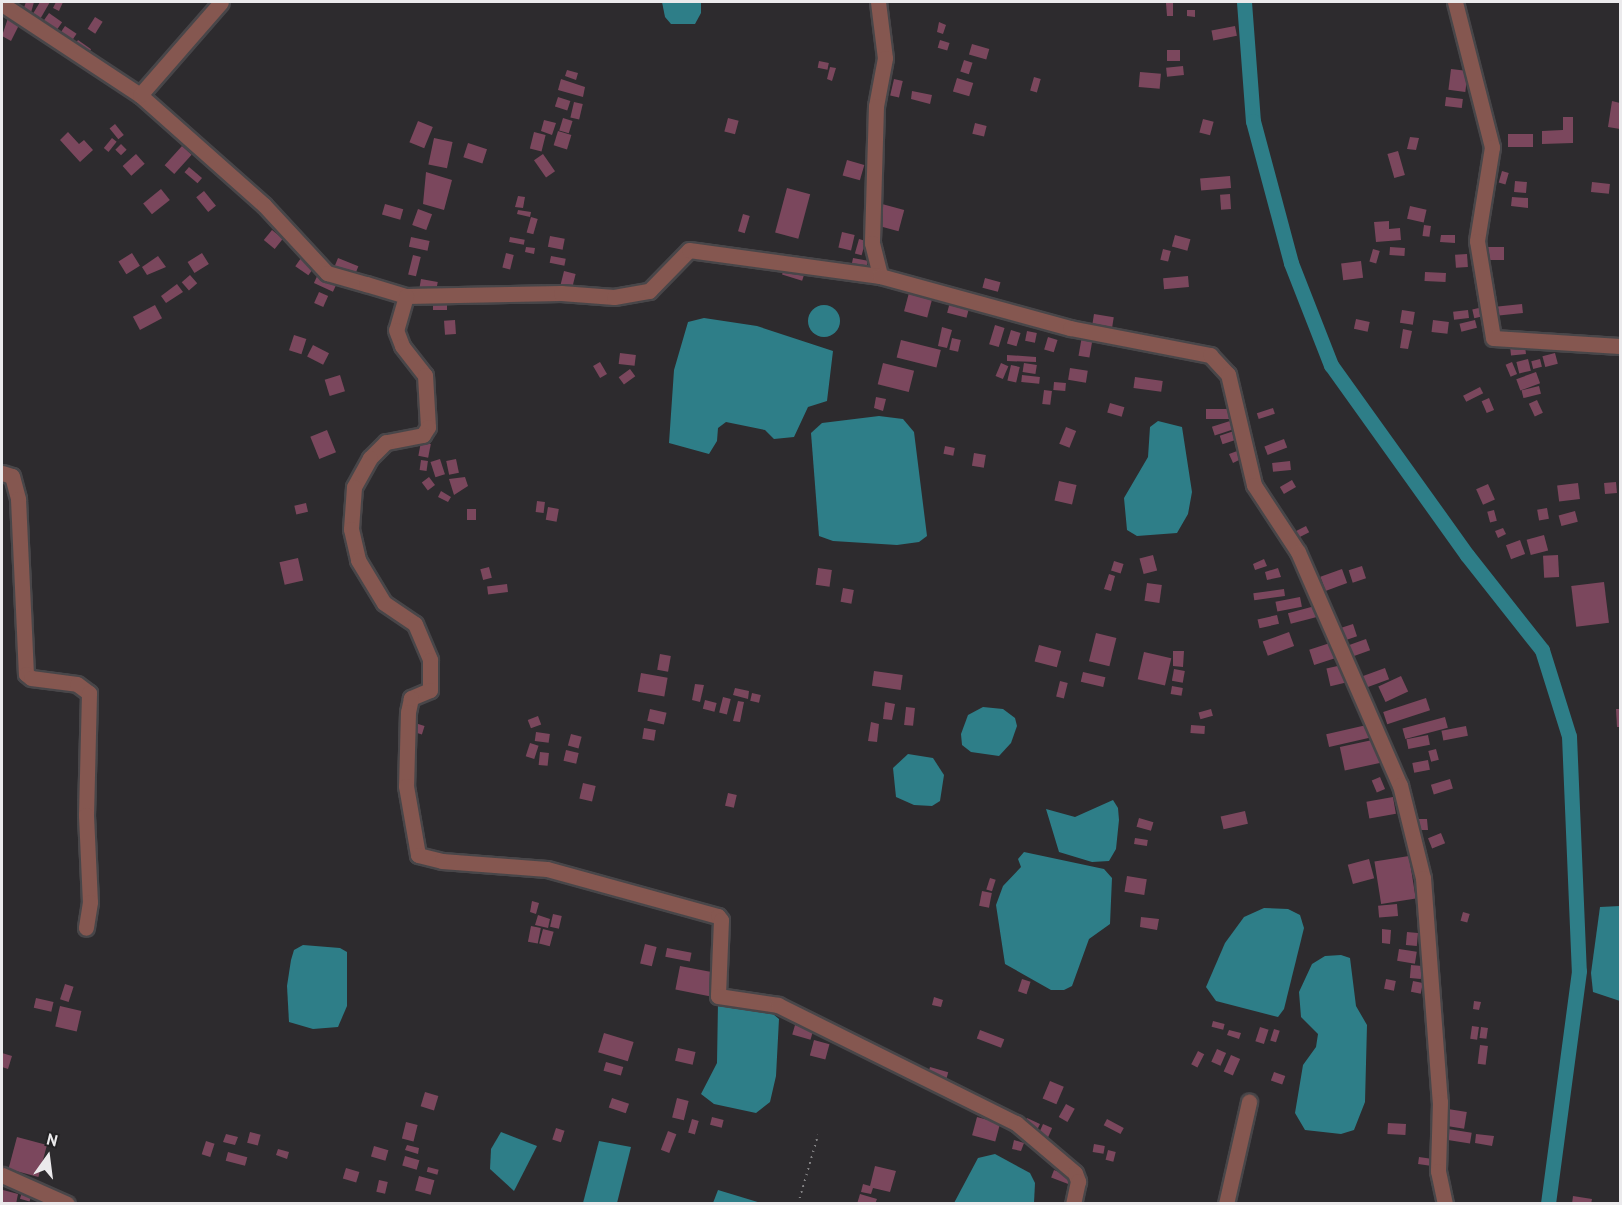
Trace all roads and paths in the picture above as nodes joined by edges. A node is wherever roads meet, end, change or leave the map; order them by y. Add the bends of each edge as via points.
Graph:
1 (220, 2) edge
2 (878, 2) edge
3 (1455, 2) edge
4 (2, 4) edge
5 (140, 95) junction
6 (880, 276) junction
7 (406, 296) junction
8 (1620, 346) edge
9 (2, 473) edge
10 (86, 928) dead end
11 (1250, 1101) dead end
12 (818, 1134) dead end
13 (2, 1175) edge
14 (67, 1203) edge
15 (798, 1203) edge
16 (1073, 1203) edge
17 (1226, 1203) edge
18 (1445, 1203) edge

1 - 5 street
2 - 6 street via 885,58 876,106 872,243
3 - 8 street via 1492,147 1477,241 1493,338
4 - 5 street
5 - 7 street via 264,205 327,273
6 - 7 street via 689,250 649,291 614,297 561,293
6 - 18 street via 1070,328 1210,355 1228,374 1254,485 1298,552 1400,785 1423,878 1440,1102 1438,1171
7 - 16 street via 396,330 402,346 425,375 428,427 423,435 386,442 370,458 354,487 351,530 358,560 384,603 415,624 430,660 430,690 411,698 408,712 406,786 418,855 442,861 547,869 718,916 722,920 718,996 778,1005 1016,1123 1076,1173
9 - 10 street via 12,476 18,499 26,674 77,684 89,693 86,815 90,902
11 - 17 street
12 - 15 path
13 - 14 street

